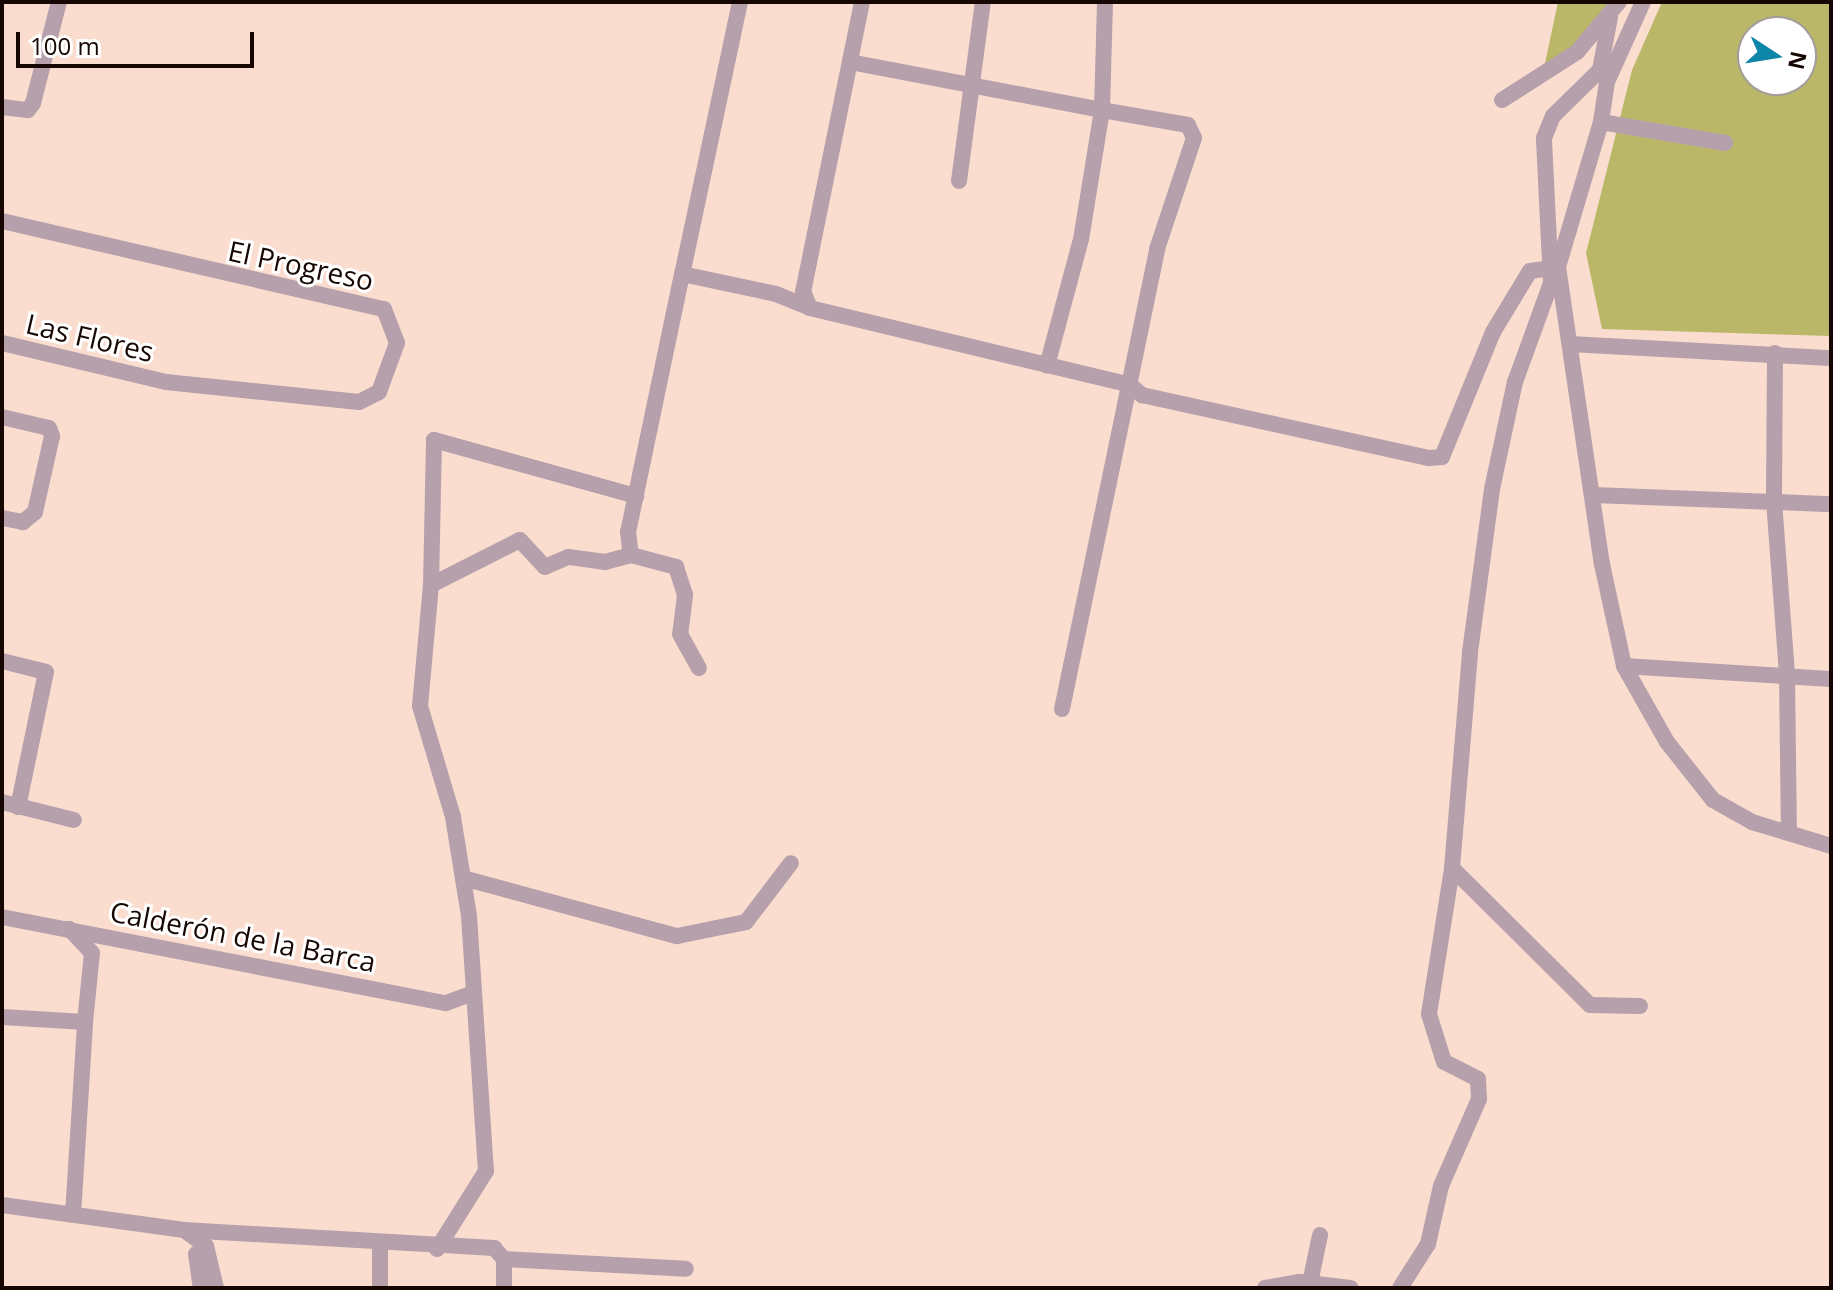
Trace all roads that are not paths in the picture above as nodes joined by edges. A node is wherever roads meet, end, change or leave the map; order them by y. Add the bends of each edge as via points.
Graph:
1 (59, 2) edge
2 (740, 2) edge
3 (862, 2) edge
4 (983, 2) edge
5 (1105, 2) edge
6 (1619, 2) edge
7 (1643, 2) edge
8 (1610, 17) junction
9 (850, 62) junction
10 (968, 83) junction
11 (1502, 100) dead end
12 (2, 107) edge
13 (1102, 110) junction
14 (1601, 122) junction
15 (1725, 143) dead end
16 (959, 181) dead end
17 (2, 221) edge
18 (1553, 266) junction
19 (682, 274) junction
20 (810, 308) junction
21 (2, 343) edge
22 (1570, 344) junction
23 (1775, 353) junction
24 (1831, 358) edge
25 (1047, 366) junction
26 (166, 382) joint
27 (1130, 385) junction
28 (2, 417) edge
29 (1593, 495) junction
30 (636, 496) junction
31 (1774, 501) junction
32 (1831, 504) edge
33 (2, 518) edge
34 (631, 555) junction
35 (431, 585) junction
36 (2, 661) edge
37 (1624, 666) junction
38 (699, 668) dead end
39 (1787, 675) junction
40 (1831, 679) edge
41 (1062, 709) dead end
42 (10, 805) edge
43 (74, 820) dead end
44 (1789, 832) junction
45 (1831, 846) edge
46 (791, 863) dead end
47 (1452, 868) junction
48 (463, 878) junction
49 (2, 917) edge
50 (70, 929) junction
51 (473, 993) junction
52 (1640, 1006) dead end
53 (2, 1017) edge
54 (85, 1022) junction
55 (2, 1205) edge
56 (73, 1215) junction
57 (1320, 1235) dead end
58 (189, 1236) junction
59 (380, 1242) junction
60 (437, 1249) junction
61 (504, 1259) junction
62 (686, 1269) dead end
63 (1310, 1283) junction
64 (201, 1288) edge
65 (216, 1288) edge
66 (380, 1288) edge
67 (504, 1288) edge
68 (1265, 1288) edge
69 (1351, 1288) edge
70 (1400, 1288) edge

1 - 12 street via 28,110
2 - 19 street
3 - 9 street
4 - 10 street
5 - 13 street
6 - 8 street
7 - 14 street via 1607,82
8 - 11 street via 1577,52
8 - 18 street via 1600,70 1553,116 1544,138
9 - 10 street
9 - 20 street via 803,291
10 - 13 street
10 - 16 street
13 - 25 street via 1081,239
13 - 27 street via 1188,125 1194,138 1157,249
14 - 15 street
14 - 18 street
17 - 26 street, El Progreso via 384,309 394,323 397,343 372,399
18 - 22 street
18 - 27 street via 1530,271 1493,332 1442,457 1291,430 1142,395
18 - 47 street via 1515,382 1492,489 1470,652
19 - 20 street via 776,294
19 - 30 street
20 - 25 street
21 - 26 street, Las Flores
22 - 23 street
22 - 29 street
23 - 24 street
23 - 31 street
25 - 27 street
27 - 41 street
28 - 33 street via 49,428 52,436 35,512 23,522
29 - 31 street
29 - 37 street
30 - 34 street via 628,532
30 - 35 street via 434,440
31 - 32 street
31 - 39 street
34 - 35 street via 605,562 568,557 545,567 520,540
34 - 38 street via 676,567 685,595 680,634
35 - 48 street via 420,706 453,817
36 - 42 street via 46,672
37 - 39 street
37 - 44 street via 1667,742 1713,800 1752,822
39 - 40 street
39 - 44 street
42 - 43 street
44 - 45 street
46 - 48 street via 746,922 677,936
47 - 52 street via 1590,1005
47 - 70 street via 1429,1014 1444,1062 1478,1079 1479,1099 1451,1159 1428,1244
48 - 51 street
49 - 50 street, Calderón de la Barca
50 - 51 street, Calderón de la Barca via 446,1003
50 - 54 street via 92,953
51 - 60 street via 486,1171
53 - 54 street
54 - 56 street
55 - 56 street
56 - 58 street
57 - 63 street
58 - 59 street
58 - 64 street
58 - 65 street via 206,1246
59 - 60 street
59 - 66 street
60 - 61 street via 494,1248
61 - 62 street
61 - 67 street
63 - 68 street
63 - 69 street

